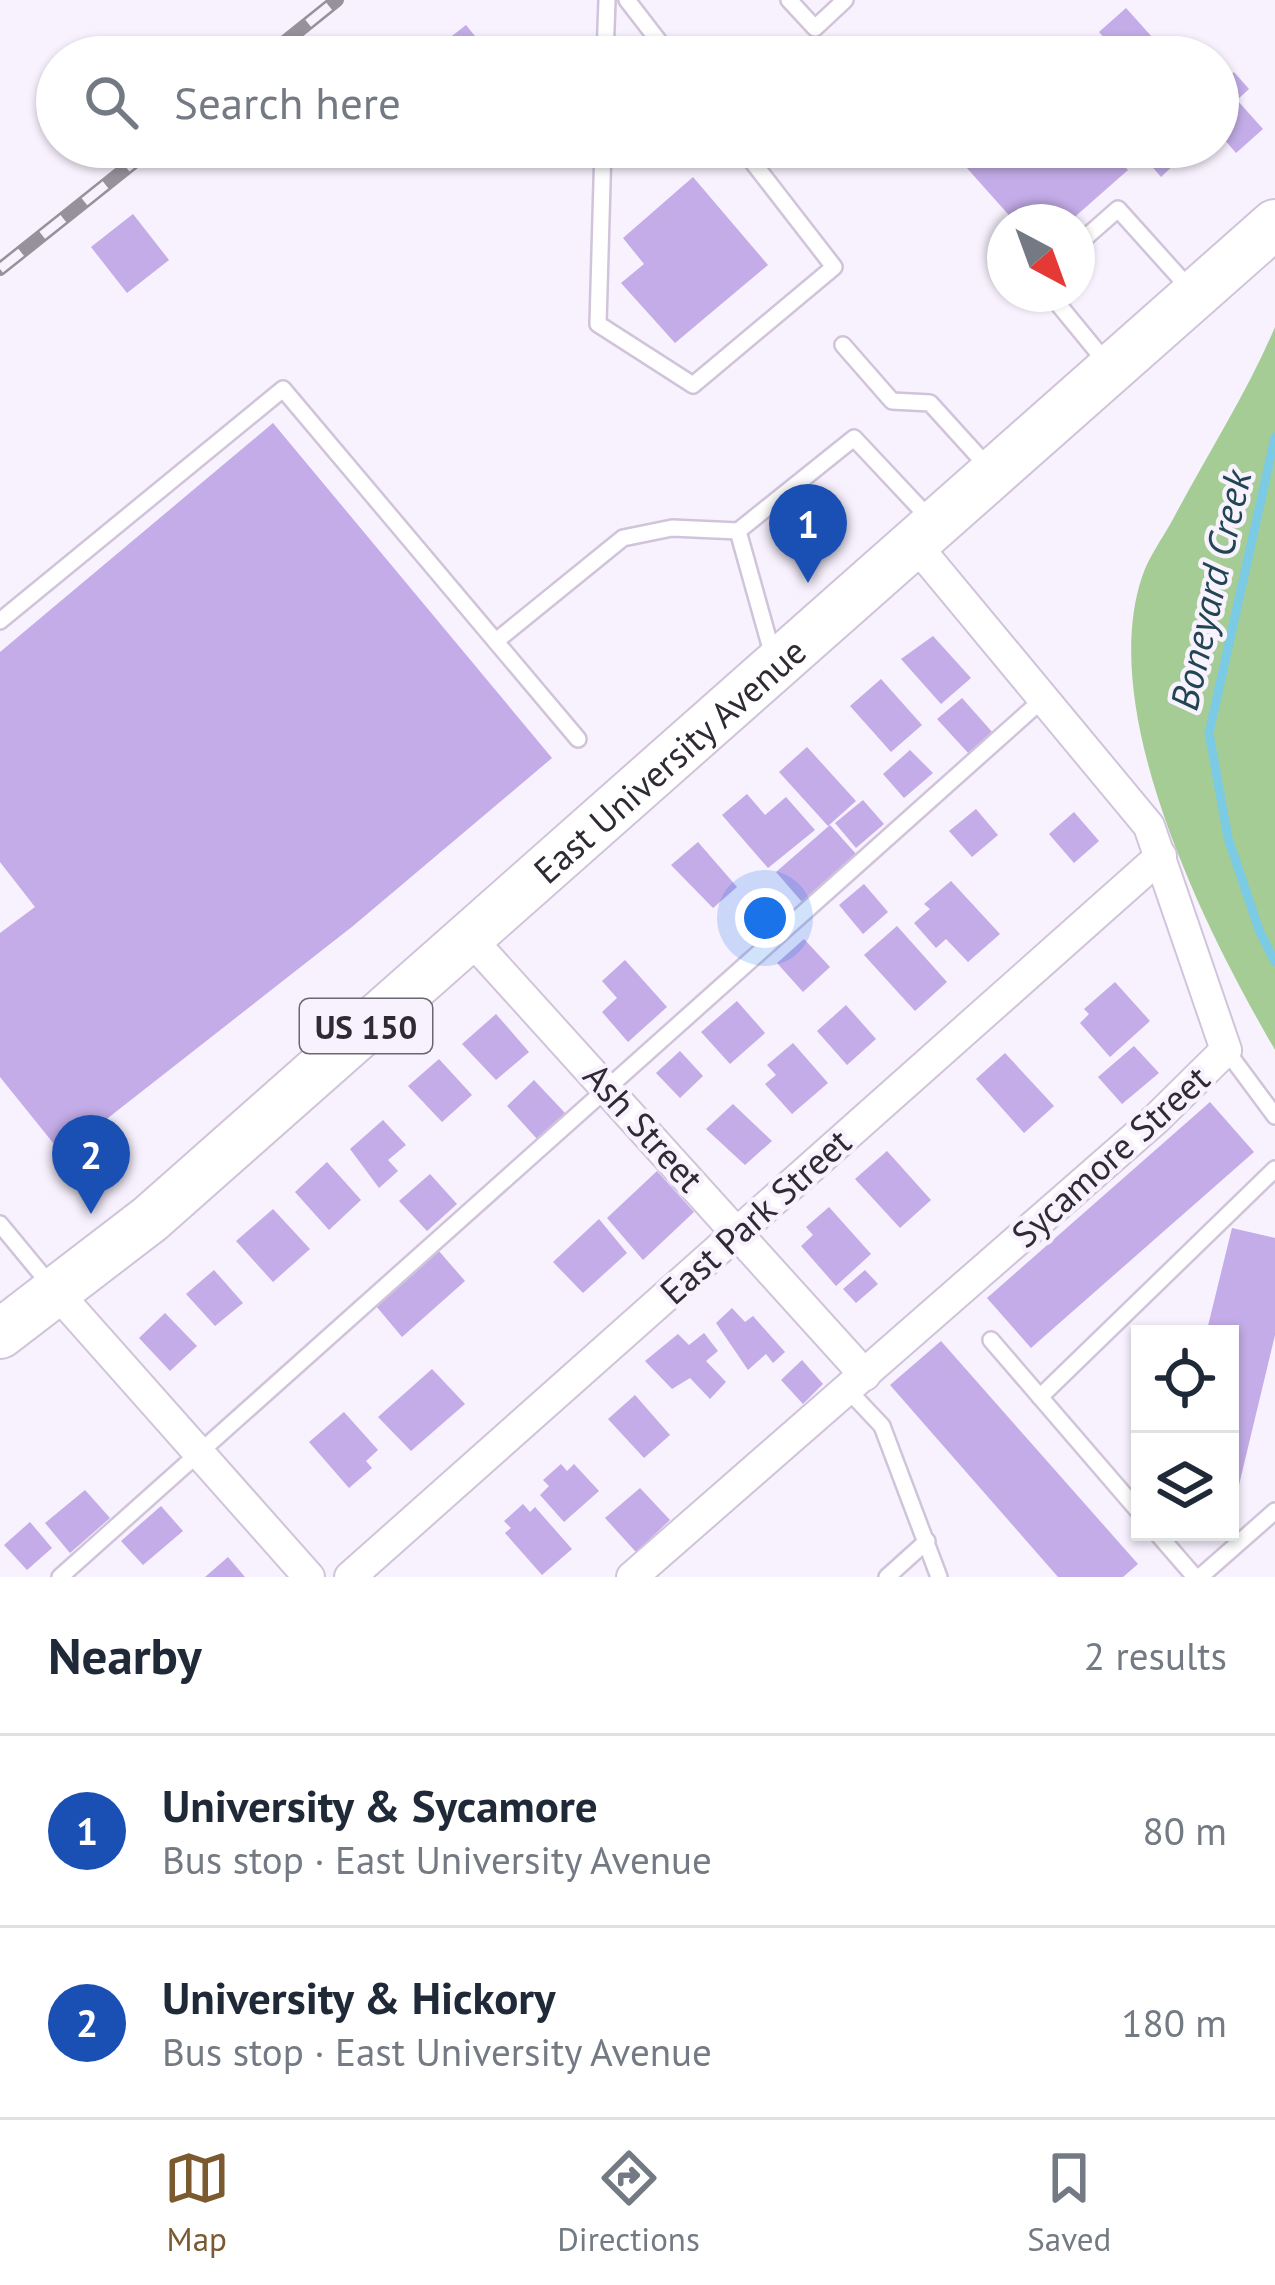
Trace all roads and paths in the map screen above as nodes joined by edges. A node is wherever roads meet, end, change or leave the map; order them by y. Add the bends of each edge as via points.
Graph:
1 (607, 0) edge
2 (627, 0) edge
3 (789, 0) edge
4 (845, 0) edge
5 (606, 36) edge
6 (655, 36) edge
7 (602, 168) edge
8 (757, 168) edge
9 (1275, 224) edge
10 (1095, 229) edge
11 (1195, 295) junction
12 (1065, 312) edge
13 (843, 345) dead end
14 (1112, 369) junction
15 (994, 474) junction
16 (738, 531) junction
17 (926, 535) junction
18 (0, 621) edge
19 (496, 641) junction
20 (775, 664) junction
21 (1043, 699) junction
22 (578, 739) dead end
23 (1161, 856) junction
24 (468, 936) junction
25 (1226, 1050) junction
26 (611, 1089) junction
27 (1275, 1116) edge
28 (1275, 1169) edge
29 (0, 1224) edge
30 (737, 1232) junction
31 (58, 1294) junction
32 (0, 1334) edge
33 (991, 1340) dead end
34 (0, 1350) edge
35 (857, 1383) junction
36 (1040, 1397) junction
37 (200, 1454) junction
38 (1131, 1503) edge
39 (1275, 1511) edge
40 (927, 1541) junction
41 (1164, 1541) edge
42 (60, 1577) edge
43 (309, 1577) edge
44 (350, 1577) edge
45 (632, 1577) edge
46 (887, 1577) edge
47 (939, 1577) edge
48 (1198, 1577) edge

1 - 5 lane
2 - 6 lane
3 - 4 lane via 815,28
7 - 8 lane via 598,324 693,385 834,267
9 - 11 main road, East University Avenue / US 150
10 - 11 lane via 1118,209
11 - 14 main road, East University Avenue / US 150
12 - 14 lane
13 - 15 lane via 892,401 930,403
14 - 15 main road, East University Avenue / US 150
15 - 17 main road, East University Avenue / US 150
16 - 17 lane via 854,438
16 - 19 lane via 672,528 622,538
16 - 20 lane
17 - 20 main road, East University Avenue / US 150
17 - 21 street, Sycamore Street
18 - 19 lane via 283,389
19 - 22 lane
20 - 24 main road, East University Avenue / US 150
21 - 23 street, Sycamore Street via 1129,798
21 - 26 lane
23 - 25 street, Sycamore Street
23 - 30 street, East Park Street
24 - 26 street, Ash Street
24 - 31 main road, East University Avenue / US 150
25 - 27 lane
25 - 35 street, Sycamore Street
26 - 30 street, Ash Street
26 - 37 lane
28 - 36 lane
29 - 31 lane
30 - 35 street, Ash Street
30 - 44 street, East Park Street
31 - 32 main road, East University Avenue / US 150
31 - 34 main road, East University Avenue / US 150
31 - 37 street
33 - 36 lane
35 - 40 lane
35 - 45 street, Sycamore Street
36 - 38 lane
37 - 42 lane
37 - 43 street
39 - 48 lane
40 - 46 lane
40 - 47 lane
41 - 48 lane

